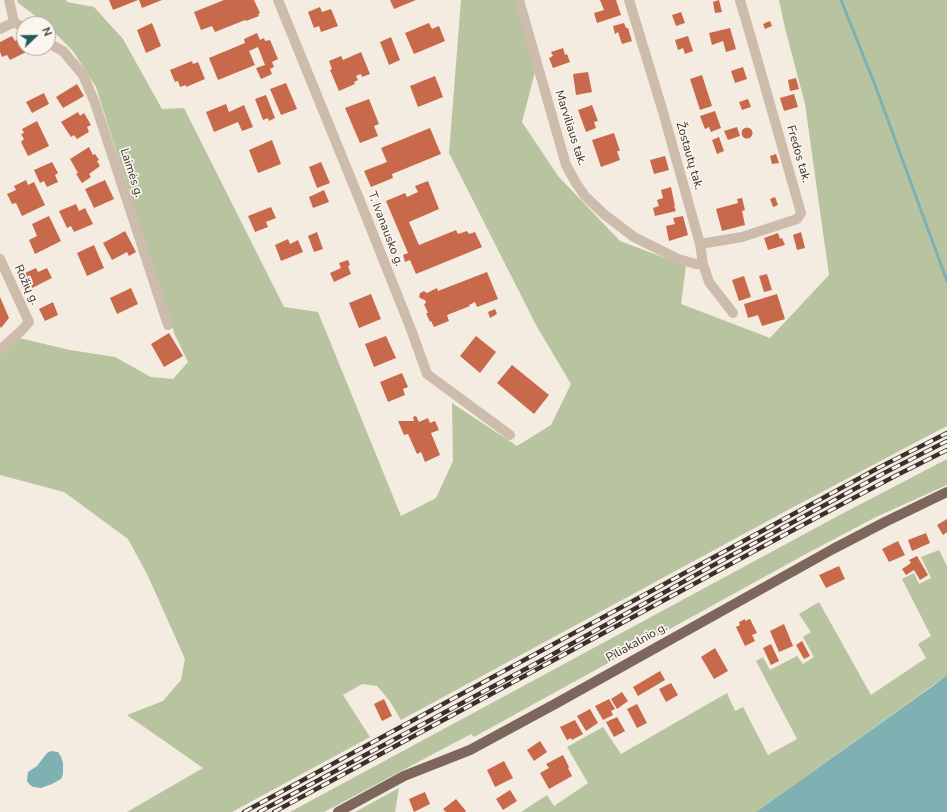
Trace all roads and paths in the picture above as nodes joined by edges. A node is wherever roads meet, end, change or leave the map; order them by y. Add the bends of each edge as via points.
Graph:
1 (9, 0) edge
2 (278, 0) edge
3 (519, 0) edge
4 (629, 0) edge
5 (740, 0) edge
6 (14, 22) joint
7 (0, 29) edge
8 (56, 47) edge
9 (700, 244) junction
10 (0, 259) edge
11 (703, 264) junction
12 (733, 313) dead end
13 (168, 326) dead end
14 (0, 350) edge
15 (510, 434) dead end
16 (947, 492) edge
17 (338, 812) edge

1 - 6 street
2 - 15 street, T. Ivanausko g. via 427,374
3 - 11 street, Marviliaus tak. via 566,165 585,196 634,237 678,259
4 - 9 street, Žostautų tak.
5 - 9 street, Fredos tak. via 802,213 797,219 742,237
6 - 7 street
8 - 13 street, Laimės g. via 83,75 95,103
9 - 11 street, Žostautų tak.
10 - 14 street, Rožių g. via 29,322
11 - 12 street, Žostautų tak. via 709,282
16 - 17 main road, Piliakalnio g. via 833,549 470,750 404,776

